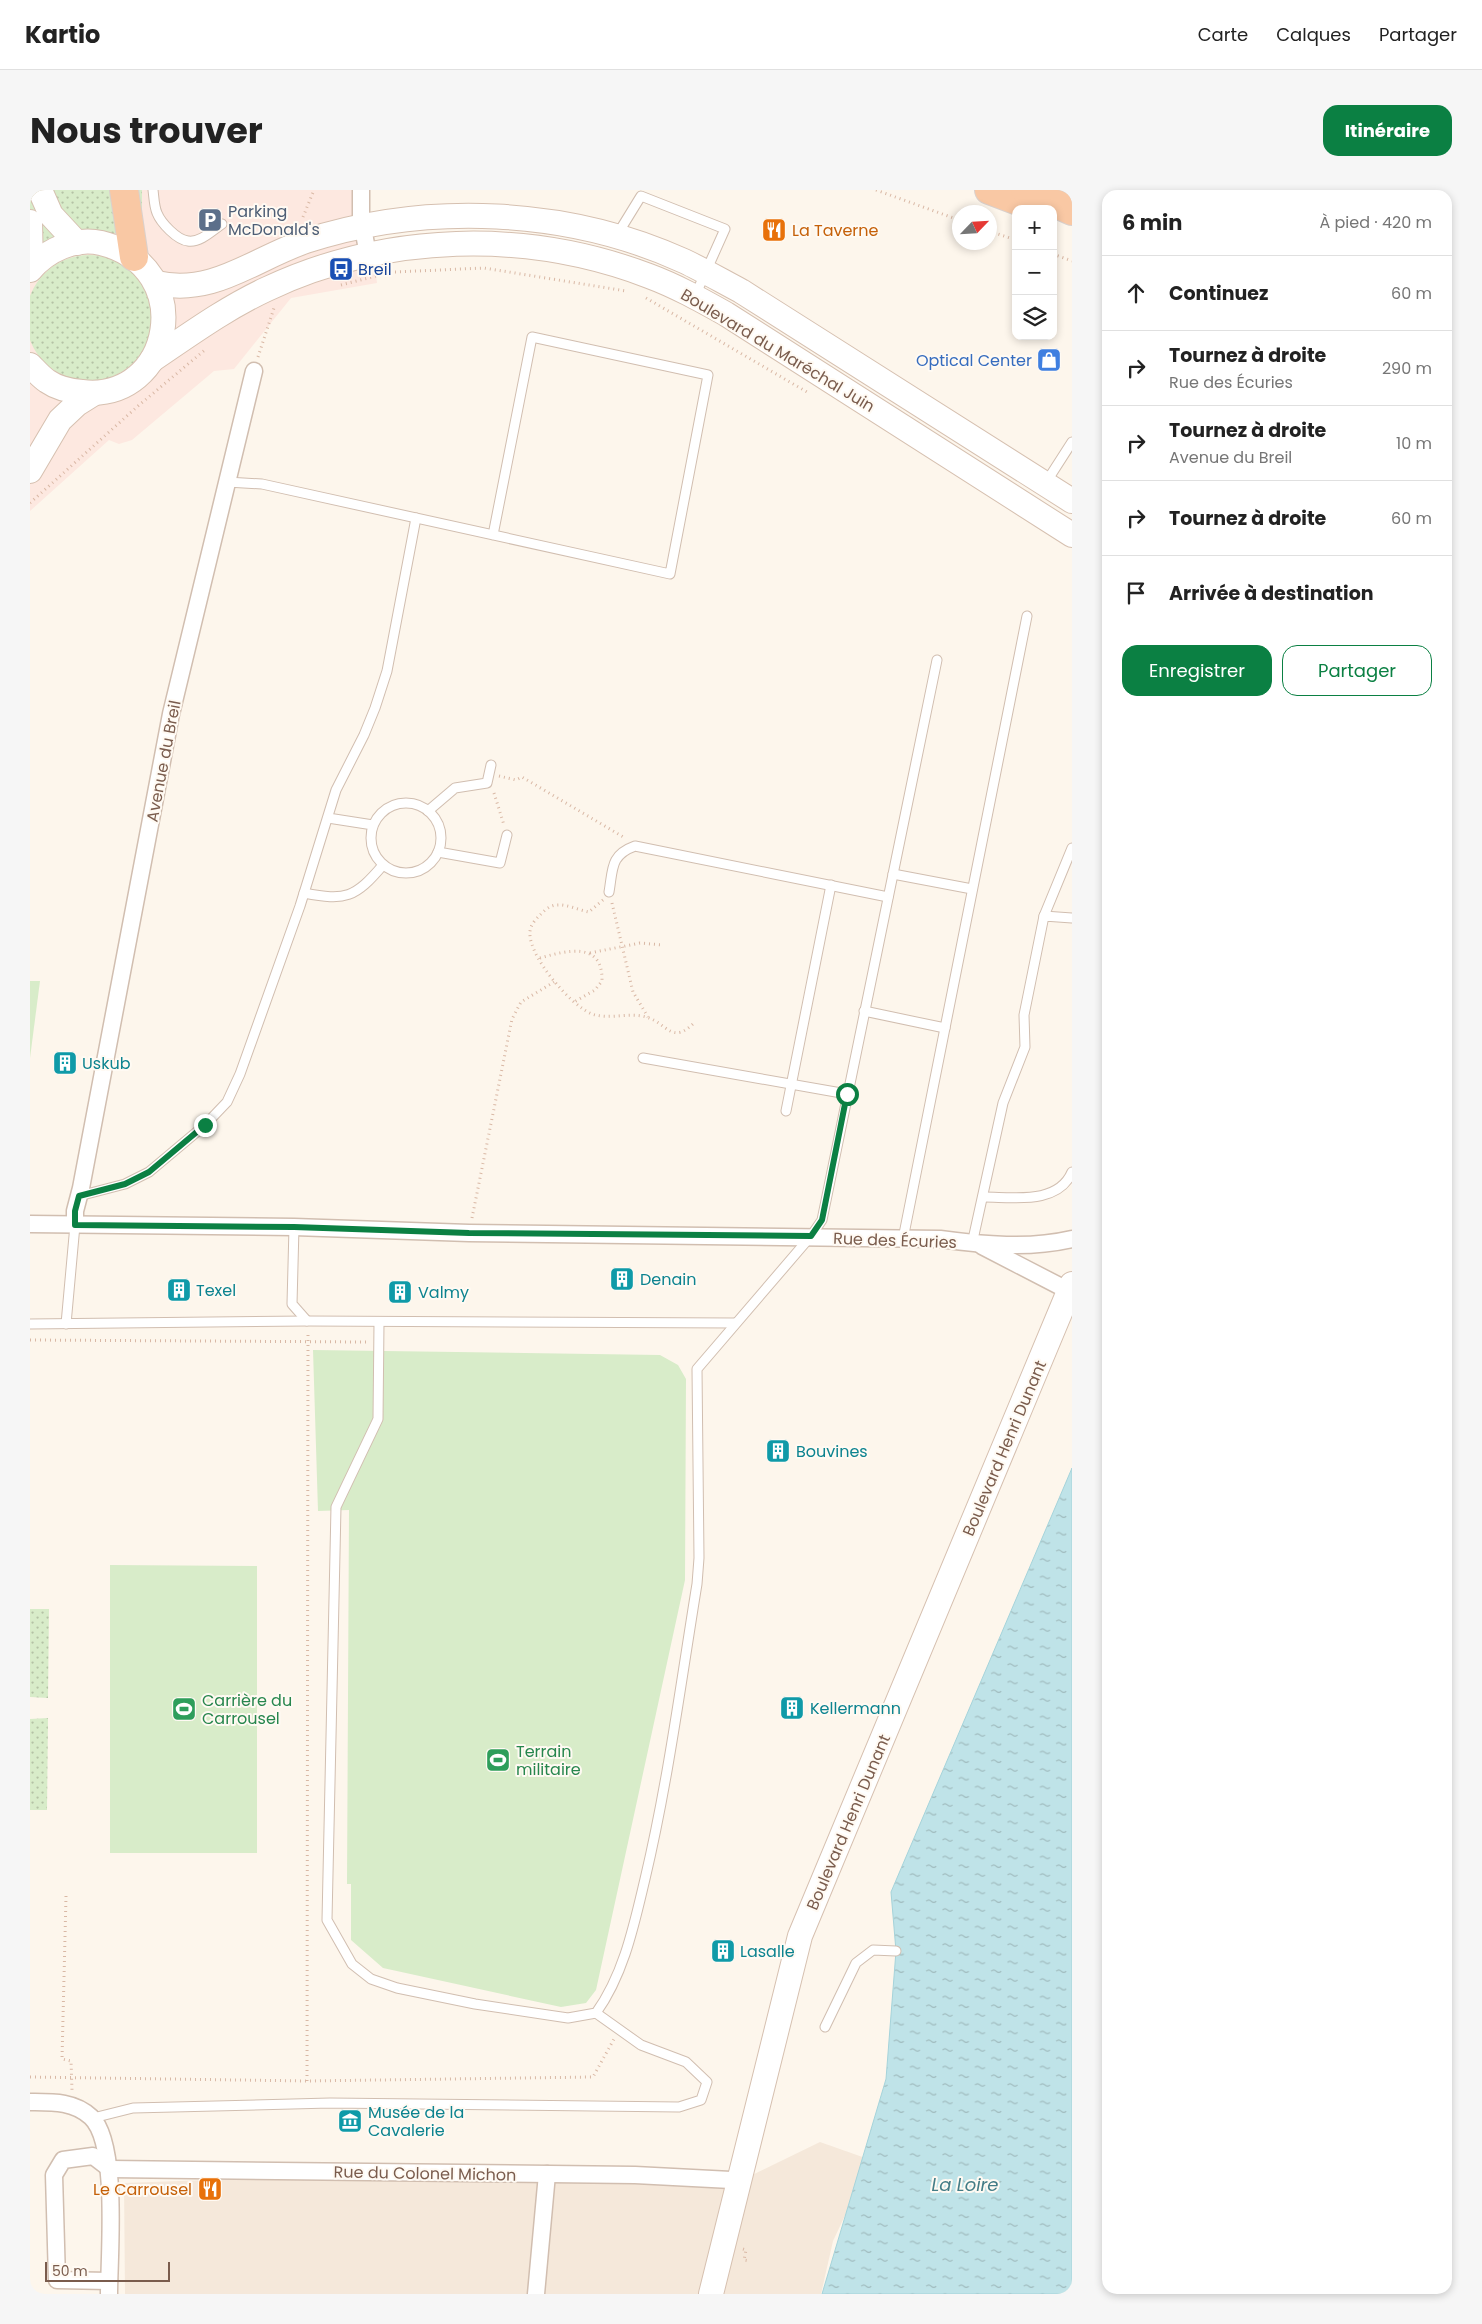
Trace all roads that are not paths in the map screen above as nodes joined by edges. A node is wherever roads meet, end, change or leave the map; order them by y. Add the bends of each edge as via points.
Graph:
1 (40, 190) edge
2 (124, 190) edge
3 (153, 190) edge
4 (361, 190) edge
5 (989, 190) edge
6 (1025, 190) edge
7 (1028, 205) edge
8 (1072, 211) edge
9 (1057, 216) edge
10 (30, 222) edge
11 (1072, 222) edge
12 (222, 224) dead end
13 (363, 227) junction
14 (616, 237) junction
15 (76, 243) junction
16 (134, 257) junction
17 (373, 265) junction
18 (30, 269) edge
19 (707, 272) junction
20 (156, 283) junction
21 (695, 296) junction
22 (152, 360) junction
23 (30, 365) edge
24 (254, 370) road end
25 (93, 394) junction
26 (1072, 442) edge
27 (30, 471) edge
28 (227, 482) junction
29 (1045, 485) junction
30 (1072, 502) edge
31 (416, 518) junction
32 (493, 535) junction
33 (1072, 536) edge
34 (1027, 616) dead end
35 (938, 660) dead end
36 (491, 765) dead end
37 (428, 811) junction
38 (328, 818) junction
39 (374, 826) junction
40 (506, 835) road end
41 (1072, 848) edge
42 (438, 852) junction
43 (383, 865) junction
44 (893, 874) junction
45 (830, 885) junction
46 (972, 889) junction
47 (609, 892) road end
48 (304, 893) junction
49 (888, 897) junction
50 (1044, 916) junction
51 (1072, 918) edge
52 (864, 1011) junction
53 (945, 1028) junction
54 (643, 1058) dead end
55 (791, 1084) junction
56 (847, 1094) junction
57 (786, 1111) dead end
58 (1072, 1172) edge
59 (79, 1196) junction
60 (984, 1197) junction
61 (30, 1224) edge
62 (75, 1225) junction
63 (294, 1227) junction
64 (811, 1236) junction
65 (903, 1239) junction
66 (1072, 1239) edge
67 (976, 1245) junction
68 (1071, 1287) edge
69 (307, 1321) junction
70 (735, 1322) junction
71 (379, 1323) junction
72 (30, 1324) edge
73 (66, 1324) junction
74 (896, 1951) dead end
75 (596, 2013) junction
76 (825, 2028) dead end
77 (30, 2102) edge
78 (93, 2118) junction
79 (110, 2169) junction
80 (547, 2174) junction
81 (740, 2183) junction
82 (109, 2287) edge
83 (536, 2294) edge
84 (711, 2294) edge

1 - 15 main road via 51,215
2 - 16 highway
3 - 12 lane via 159,217 188,242 198,240
4 - 13 street
5 - 7 highway
6 - 8 highway
9 - 11 highway
10 - 18 main road
13 - 14 main road, Boulevard du Maréchal Juin via 436,217 489,216 557,223
13 - 17 street
13 - 20 main road, Boulevard du Maréchal Juin via 300,244 212,282 184,287
14 - 19 main road, Boulevard du Maréchal Juin via 683,260
14 - 19 lane via 641,196 725,229
15 - 16 main road via 116,247
15 - 18 main road via 52,252
16 - 20 main road
17 - 21 main road, Boulevard du Maréchal Juin via 429,245 460,242 526,246 622,266
17 - 22 main road, Boulevard du Maréchal Juin via 312,270 265,289
19 - 21 lane
19 - 29 main road, Boulevard du Maréchal Juin
20 - 22 main road via 164,314 161,338
21 - 33 main road, Boulevard du Maréchal Juin
22 - 25 main road via 126,384
23 - 25 main road via 46,381 69,391
24 - 28 street, Avenue du Breil
25 - 27 main road via 60,420
26 - 29 lane
28 - 31 lane via 262,484
28 - 59 street, Avenue du Breil via 171,714
29 - 30 main road, Boulevard du Maréchal Juin
31 - 32 lane
31 - 38 lane via 387,671 371,717 336,790
32 - 32 lane via 670,574 708,375 532,337
34 - 46 lane
35 - 44 lane
36 - 37 lane via 488,778 455,788
37 - 39 lane via 415,804 391,806
37 - 42 lane via 439,827
38 - 39 lane
38 - 48 lane
39 - 43 lane via 371,845 375,857
40 - 42 lane via 500,863
41 - 50 lane
42 - 43 lane via 426,868 415,873 404,874
43 - 48 lane via 370,881 344,897 327,898
44 - 46 lane
44 - 49 lane
45 - 47 lane via 635,846 623,850 616,857
45 - 49 lane
45 - 55 lane
46 - 53 lane
48 - 59 lane via 240,1074 227,1102 149,1172 125,1184
49 - 52 lane
50 - 51 lane
50 - 60 lane via 1024,1016 1025,1047 1003,1103
52 - 53 lane
52 - 56 lane
53 - 65 lane
54 - 55 lane
55 - 56 lane
55 - 57 lane
56 - 64 lane via 822,1220
58 - 60 lane via 1069,1180 1047,1195
59 - 62 street, Avenue du Breil
60 - 67 lane
61 - 62 street, Rue des Écuries
62 - 63 street, Rue des Écuries
62 - 73 lane
63 - 64 street, Rue des Écuries via 469,1233
63 - 69 lane via 292,1304
64 - 65 street, Rue des Écuries
64 - 70 lane
65 - 67 street, Rue des Écuries via 940,1239
66 - 67 street, Rue des Écuries via 1051,1244
67 - 68 street, Rue des Écuries
68 - 81 main road, Boulevard Henri Dunant via 800,1936
69 - 71 lane
69 - 73 lane
70 - 71 lane
70 - 75 lane via 697,1369 697,1584 653,1845 633,1932 615,1982
71 - 75 lane via 378,1419 336,1507 326,1920 352,1964 371,1979 397,1988 568,2018
72 - 73 lane
74 - 76 lane via 873,1950 856,1963
75 - 78 lane via 641,2045 686,2062 707,2082 700,2100 679,2106 330,2104 132,2108
77 - 78 street via 73,2105
78 - 79 street
79 - 80 street, Rue du Colonel Michon
79 - 82 street
79 - 82 street via 93,2156 63,2160 54,2175 57,2280
80 - 81 street, Rue du Colonel Michon via 635,2175
80 - 83 street
81 - 84 main road, Boulevard Henri Dunant

